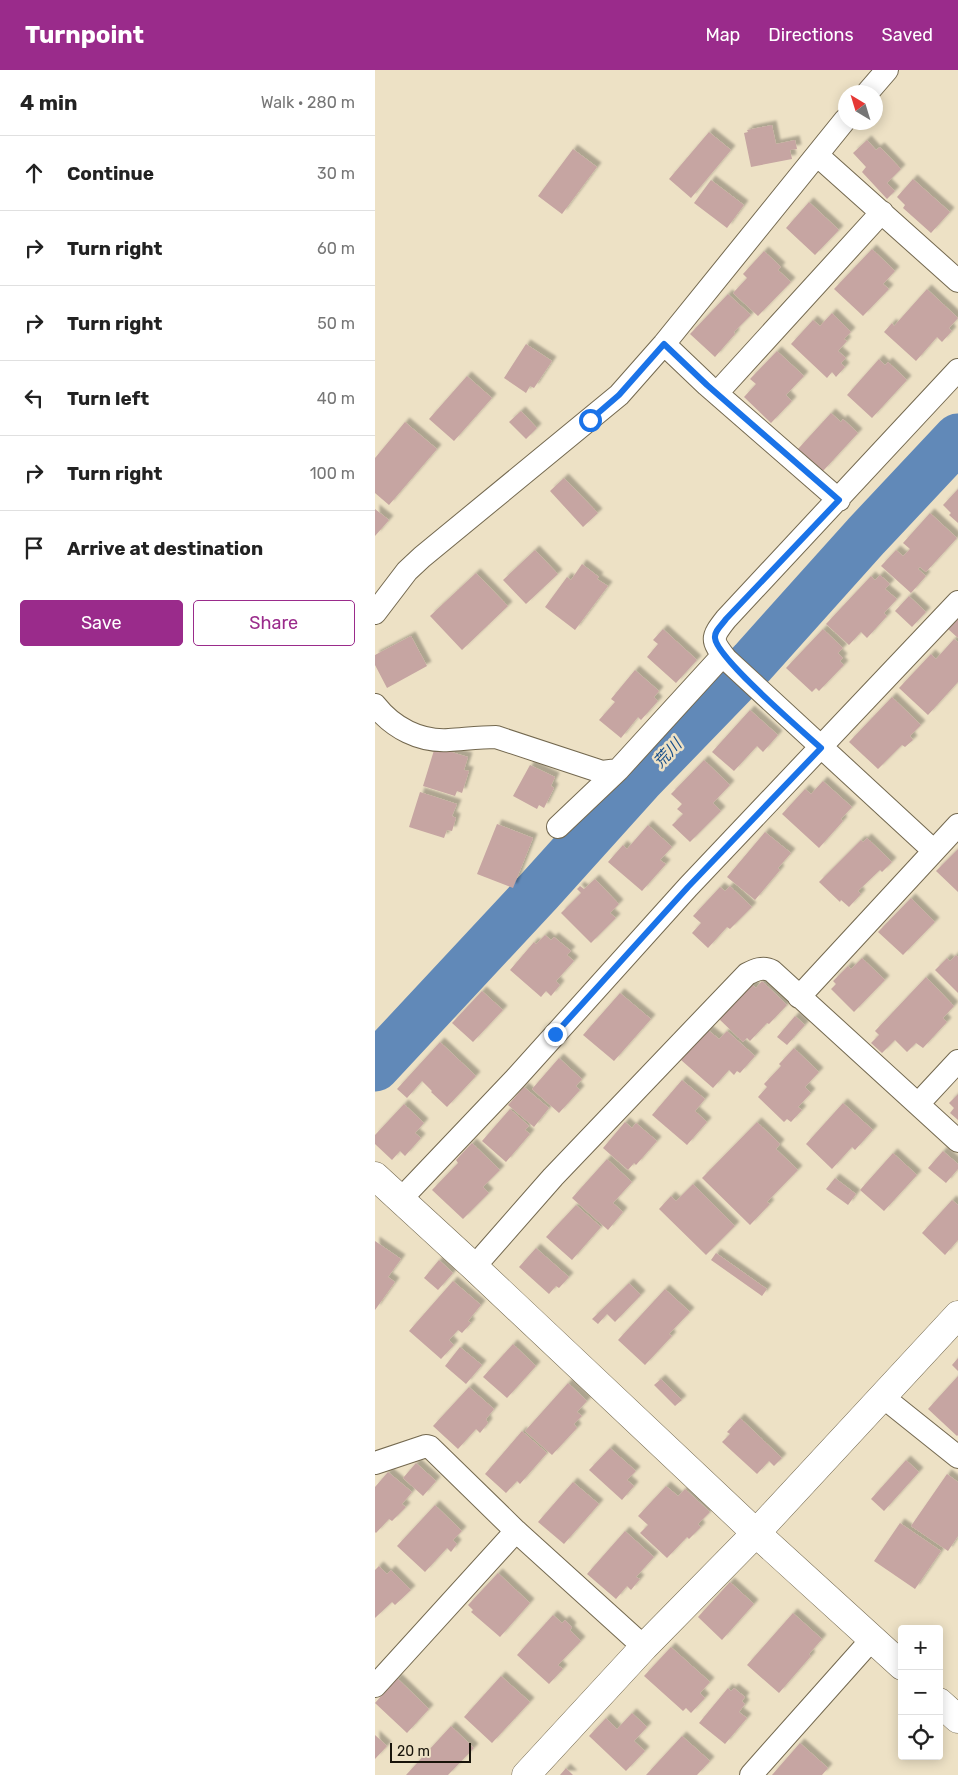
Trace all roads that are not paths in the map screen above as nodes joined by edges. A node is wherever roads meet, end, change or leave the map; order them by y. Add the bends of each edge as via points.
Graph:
1 (887, 70) edge
2 (874, 85) edge
3 (838, 129) edge
4 (817, 155) junction
5 (881, 212) junction
6 (958, 281) edge
7 (664, 344) junction
8 (958, 370) edge
9 (717, 393) junction
10 (839, 500) junction
11 (958, 602) edge
12 (375, 613) edge
13 (723, 655) junction
14 (375, 705) edge
15 (821, 748) junction
16 (618, 770) junction
17 (958, 825) edge
18 (559, 827) dead end
19 (934, 851) junction
20 (799, 996) junction
21 (958, 1061) edge
22 (918, 1104) junction
23 (958, 1141) edge
24 (375, 1176) edge
25 (400, 1200) junction
26 (474, 1266) junction
27 (958, 1315) edge
28 (883, 1397) junction
29 (958, 1457) edge
30 (375, 1463) edge
31 (515, 1532) junction
32 (757, 1533) junction
33 (873, 1638) junction
34 (644, 1647) junction
35 (898, 1662) edge
36 (375, 1686) edge
37 (943, 1706) edge
38 (958, 1720) edge
39 (526, 1775) edge
40 (751, 1775) edge

1 - 2 street
3 - 4 street
4 - 5 street
4 - 7 street
5 - 6 street
5 - 9 street
7 - 9 street
7 - 12 street via 619,395 407,571
8 - 10 street
9 - 10 street
10 - 13 street via 726,619 715,634
11 - 15 street
13 - 15 street
13 - 16 street
14 - 16 street via 396,726 416,736 431,740 496,737 602,772
15 - 19 street
15 - 25 street via 688,887 516,1078
16 - 18 street
17 - 19 street
19 - 20 street
20 - 22 street
20 - 26 street via 767,968 747,974 553,1177
21 - 22 street
22 - 23 street
24 - 25 street
25 - 26 street
26 - 32 street
27 - 28 street
28 - 29 street
28 - 32 street
30 - 31 street via 427,1446
31 - 34 street
31 - 36 street
32 - 33 street
32 - 34 street
33 - 35 street
33 - 40 street
34 - 39 street
37 - 38 street

